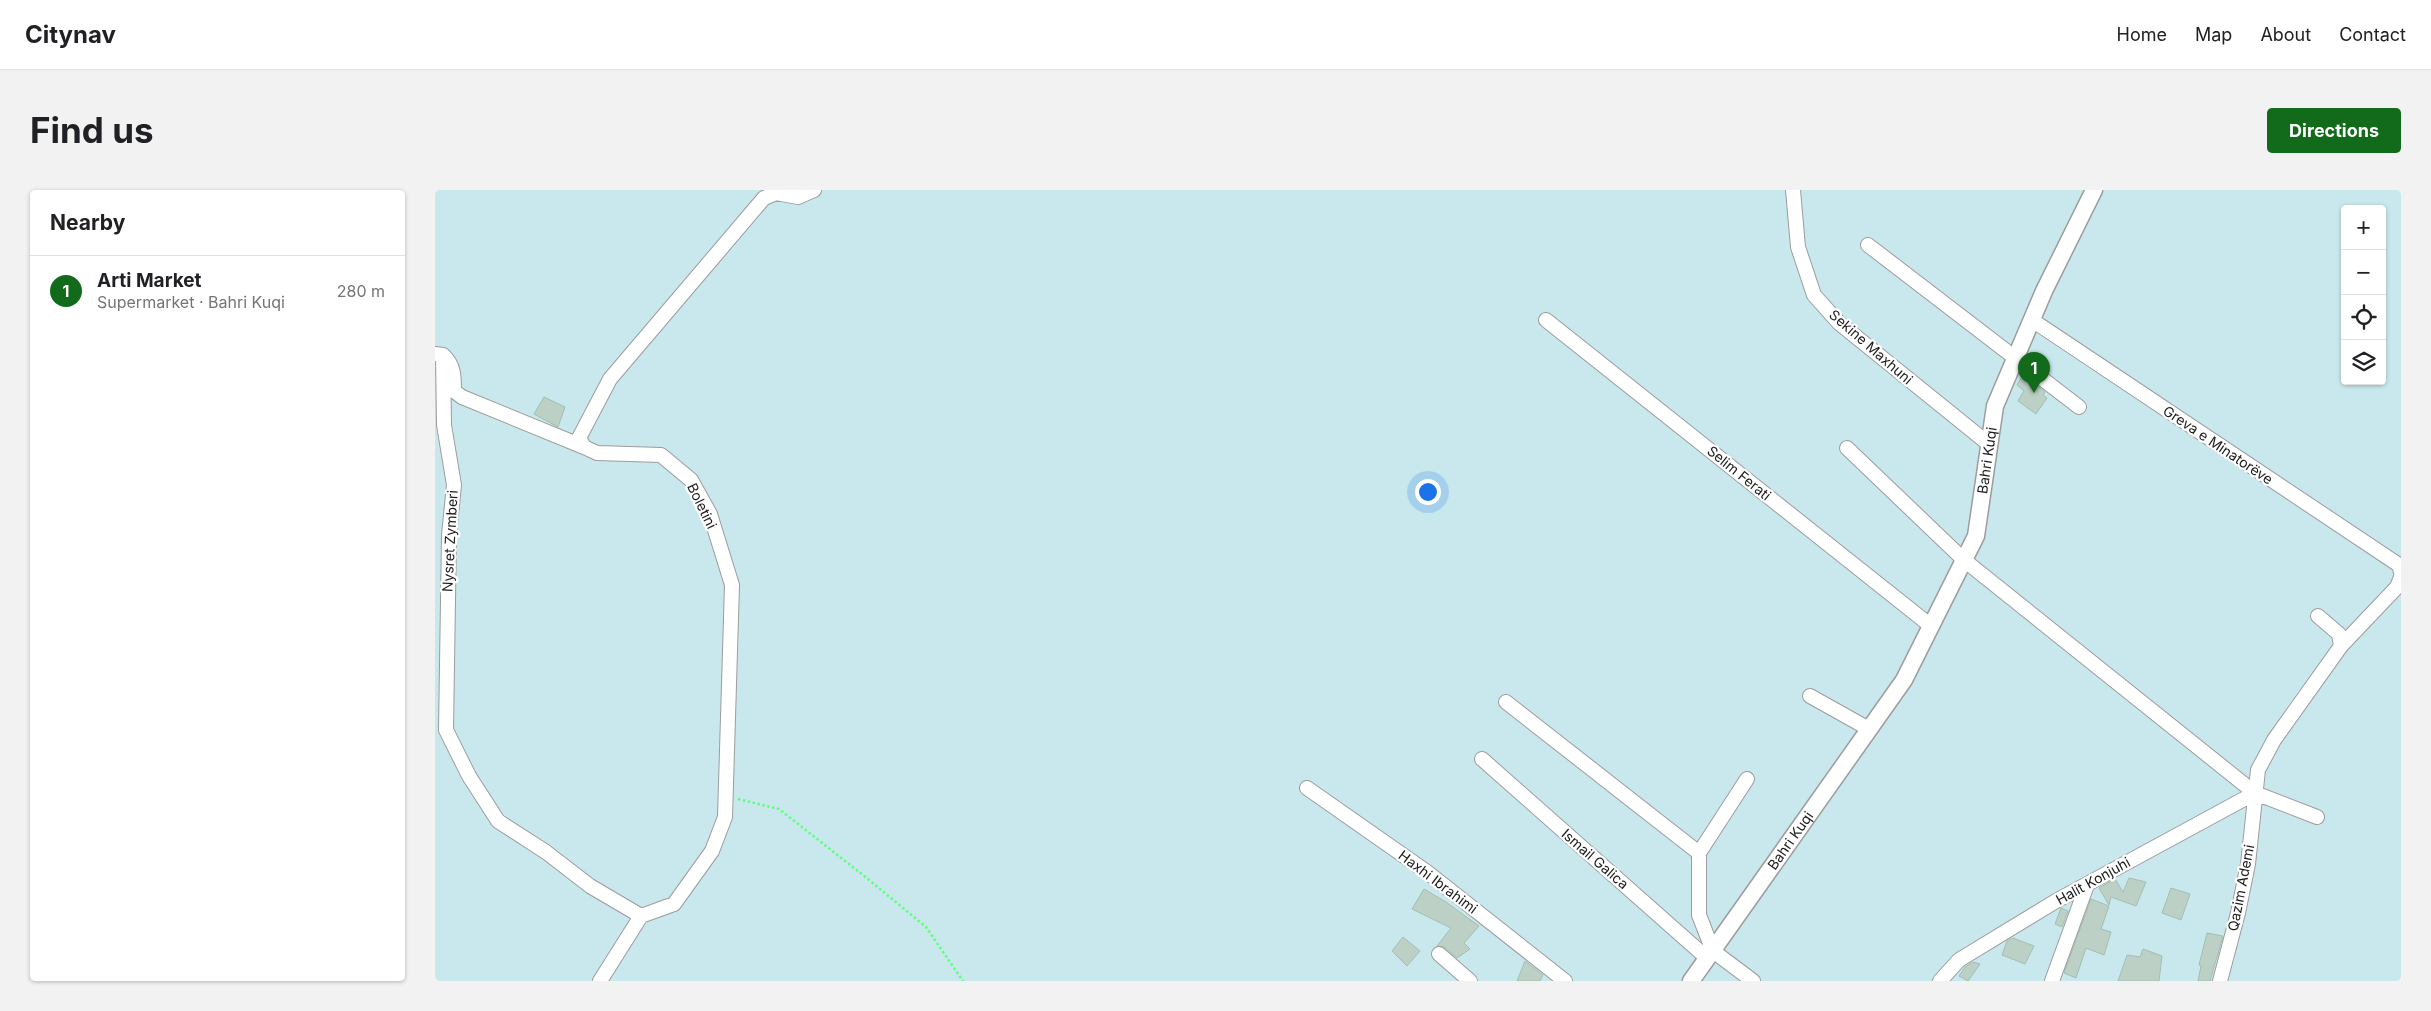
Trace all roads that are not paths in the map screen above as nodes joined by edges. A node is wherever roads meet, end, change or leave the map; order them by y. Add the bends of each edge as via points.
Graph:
1 (814, 190) edge
2 (1793, 190) edge
3 (2093, 190) edge
4 (1868, 245) dead end
5 (1546, 320) dead end
6 (2032, 320) junction
7 (439, 355) edge
8 (2015, 360) junction
9 (2079, 407) dead end
10 (1990, 445) junction
11 (584, 447) junction
12 (1847, 448) dead end
13 (1964, 560) junction
14 (2401, 572) edge
15 (2401, 577) edge
16 (2318, 616) dead end
17 (1931, 626) junction
18 (2341, 646) junction
19 (1810, 696) dead end
20 (1506, 702) dead end
21 (446, 717) junction
22 (435, 726) edge
23 (1869, 729) junction
24 (1482, 759) dead end
25 (1747, 779) dead end
26 (1307, 788) dead end
27 (2255, 793) junction
28 (2317, 817) dead end
29 (1699, 853) junction
30 (2087, 885) junction
31 (641, 916) junction
32 (1439, 954) dead end
33 (1710, 955) junction
34 (600, 981) edge
35 (1470, 981) edge
36 (1565, 981) edge
37 (1691, 981) edge
38 (1753, 981) edge
39 (1940, 981) edge
40 (2052, 981) edge
41 (2220, 981) edge

1 - 11 street via 798,197 777,193 764,198 611,379 579,438
2 - 10 street, Sekine Maxhuni via 1798,247 1815,295 1839,322
3 - 6 street, Bahri Kuqi
4 - 8 street
5 - 17 street, Selim Ferati
6 - 8 street, Bahri Kuqi
6 - 14 street, Greva e Minatorëve via 2399,565
7 - 11 street, Boletini via 450,361 454,391
7 - 21 street, Nysret Zymberi via 444,425 454,485 449,535
8 - 9 street
8 - 10 street, Bahri Kuqi via 1995,406
10 - 13 street, Bahri Kuqi via 1976,536
11 - 31 street, Boletini via 597,454 661,455 691,480 710,514 732,585 725,817 712,850 674,904
12 - 13 street
13 - 17 street, Bahri Kuqi
13 - 27 street
15 - 18 street via 2397,587
16 - 18 street via 2339,634
17 - 23 street, Bahri Kuqi via 1904,680
18 - 27 street, Qazim Ademi via 2274,740 2258,770
19 - 23 street
20 - 29 street
21 - 22 street
21 - 31 street, Nysret Zymberi via 446,730 469,776 498,821 590,886
23 - 33 street, Bahri Kuqi
24 - 33 street, Ismail Galica
25 - 29 street
26 - 36 street, Haxhi Ibrahimi via 1427,872
27 - 28 street
27 - 30 street, Halit Konjuhi
27 - 41 street, Qazim Ademi via 2248,864
29 - 33 street via 1699,915
30 - 39 street, Halit Konjuhi via 1959,960
30 - 40 street
31 - 34 street
32 - 35 street
33 - 37 street, Bahri Kuqi
33 - 38 street, Ismail Galica

